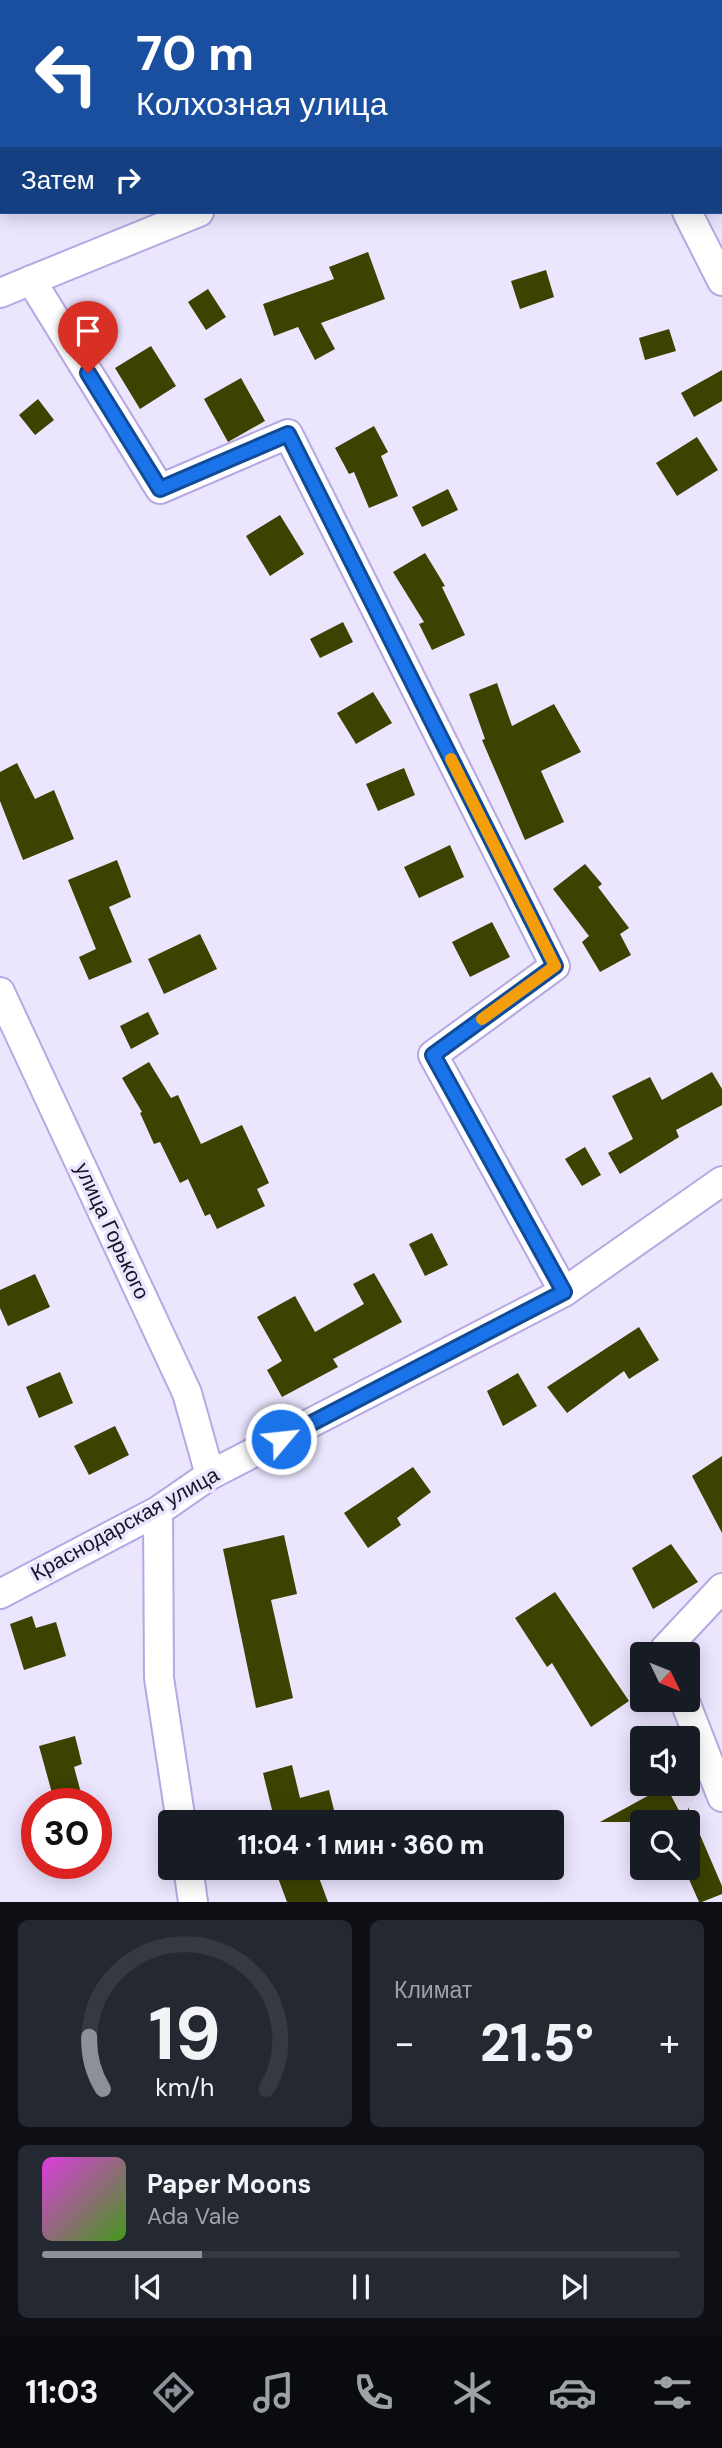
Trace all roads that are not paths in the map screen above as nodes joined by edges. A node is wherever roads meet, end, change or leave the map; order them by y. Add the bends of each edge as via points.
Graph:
1 (194, 214) edge
2 (688, 214) edge
3 (31, 280) junction
4 (722, 281) edge
5 (0, 293) edge
6 (0, 992) edge
7 (722, 1181) edge
8 (564, 1292) junction
9 (210, 1475) junction
10 (158, 1511) junction
11 (722, 1588) edge
12 (0, 1594) edge
13 (672, 1642) edge
14 (689, 1712) edge
15 (722, 1797) edge
16 (179, 1810) edge
17 (190, 1880) edge
18 (193, 1902) edge

1 - 3 street
2 - 4 street
3 - 5 street
3 - 8 street via 160,489 288,434 555,966 433,1055
6 - 9 street, улица Горького via 187,1393
7 - 8 street, Краснодарская улица
8 - 9 street, Краснодарская улица
9 - 10 street, Краснодарская улица
10 - 12 street, Краснодарская улица
10 - 16 street via 159,1678
11 - 13 street
14 - 15 street
17 - 18 street

